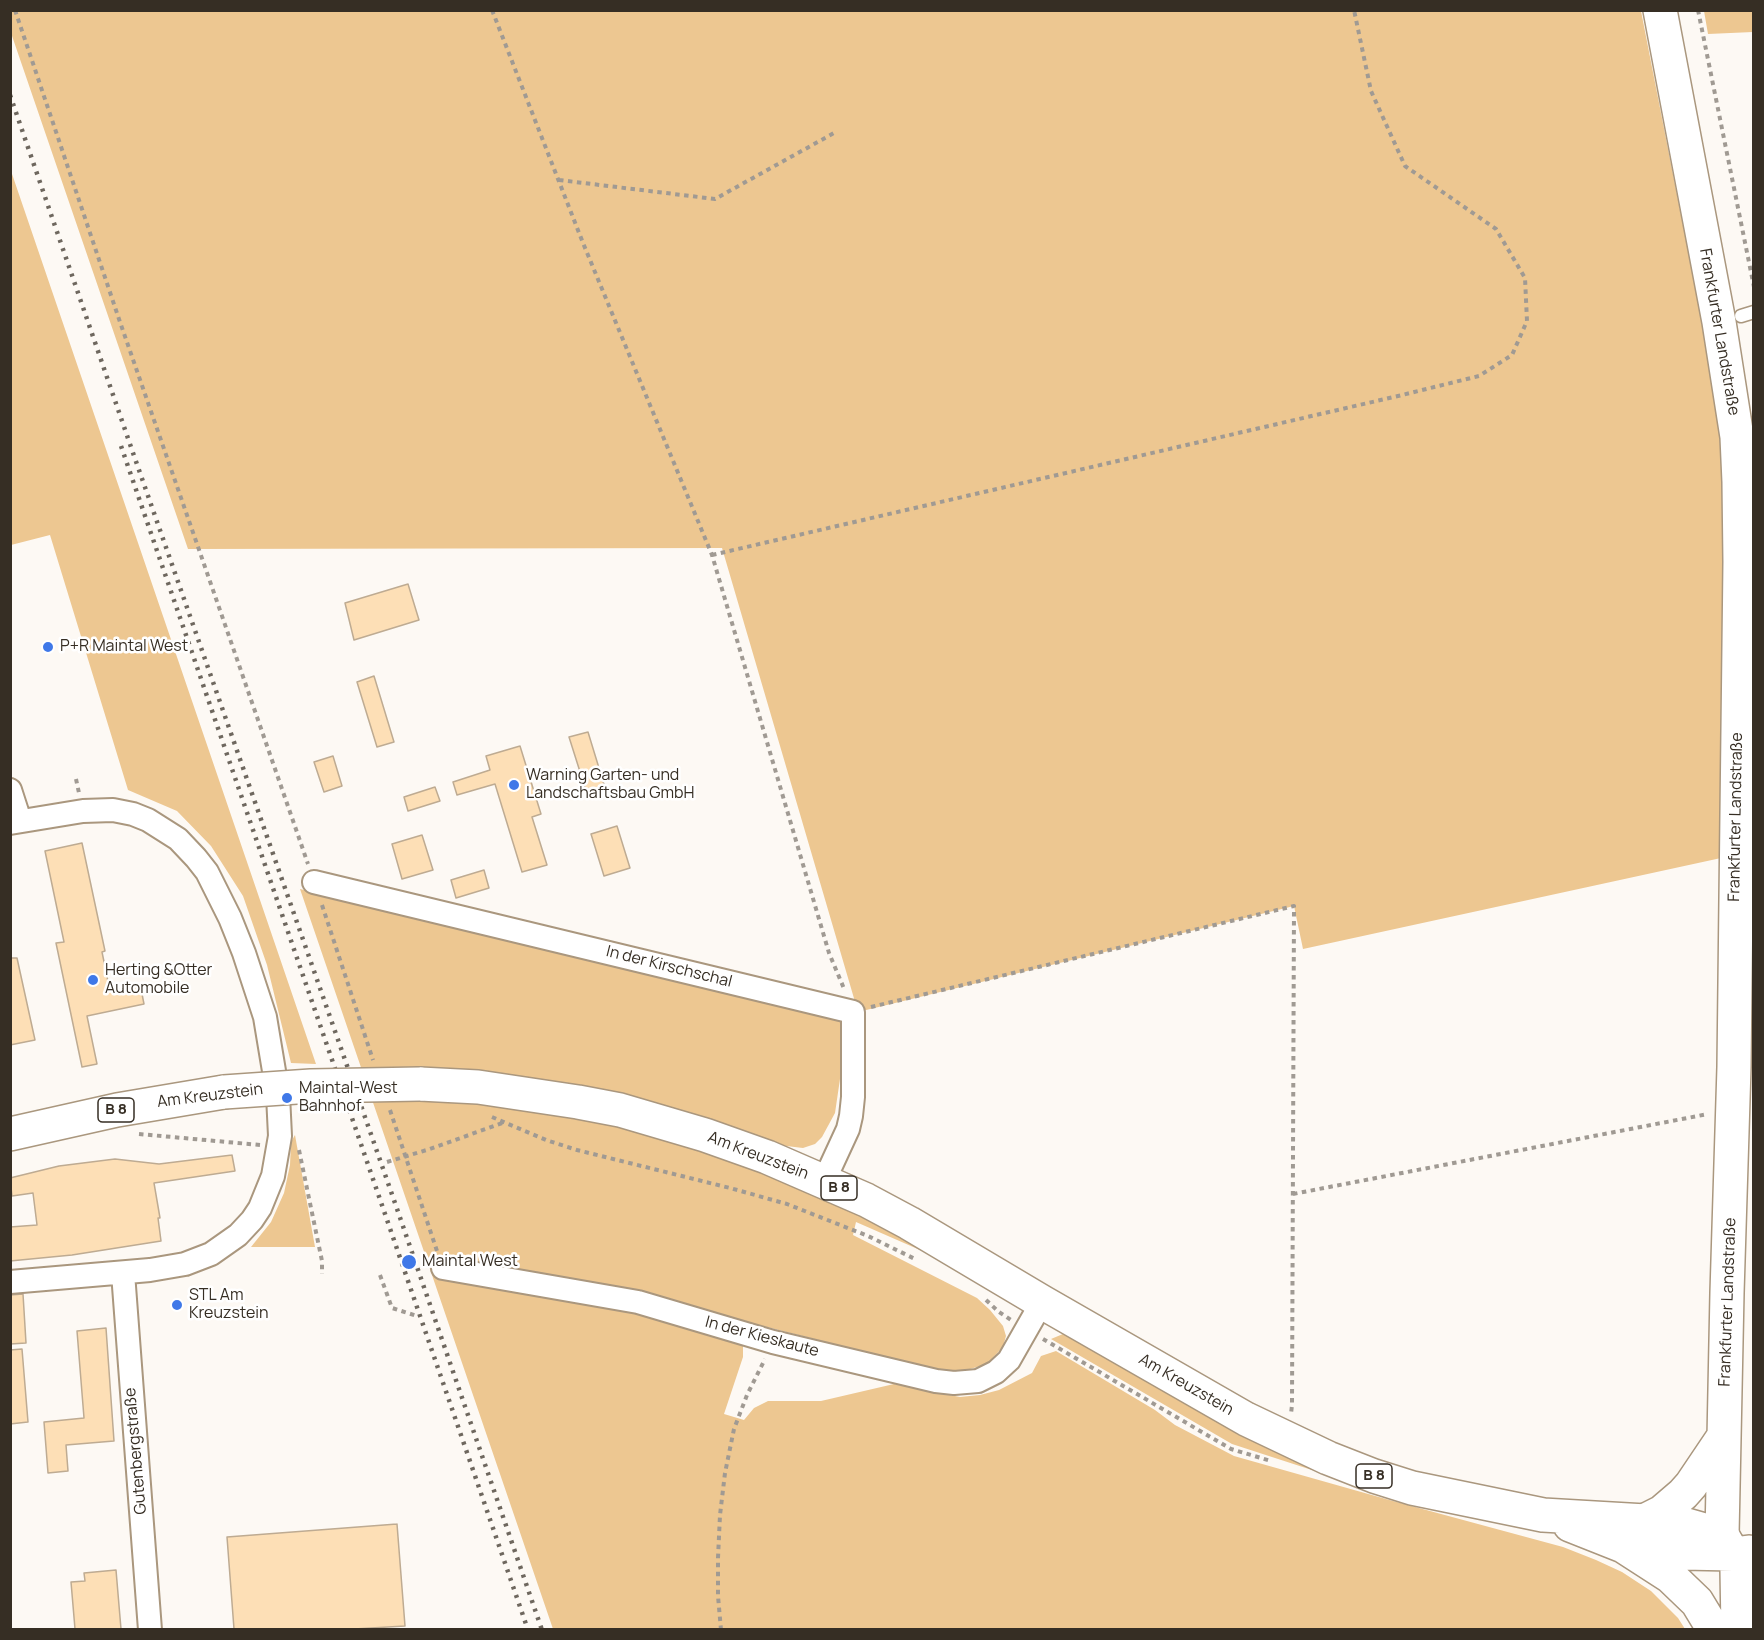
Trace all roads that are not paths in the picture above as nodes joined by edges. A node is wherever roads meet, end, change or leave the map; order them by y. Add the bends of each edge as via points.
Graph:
1 (1660, 10) edge
2 (1682, 10) edge
3 (1749, 305) edge
4 (1754, 395) edge
5 (10, 790) edge
6 (15, 822) edge
7 (314, 882) road end
8 (10, 1134) edge
9 (824, 1182) junction
10 (443, 1268) dead end
11 (123, 1273) junction
12 (10, 1282) edge
13 (1034, 1316) junction
14 (1724, 1436) junction
15 (1544, 1515) junction
16 (1646, 1520) junction
17 (1623, 1546) junction
18 (1733, 1548) edge
19 (150, 1629) edge
20 (1714, 1629) edge
21 (1722, 1629) edge
22 (1738, 1629) edge

1 - 14 main road, Frankfurter Landstraße via 1719,322 1737,448 1740,562 1734,1067
2 - 3 main road, Frankfurter Landstraße
3 - 4 main road, Frankfurter Landstraße
5 - 6 street
6 - 11 street via 112,810 148,820 178,839 207,872 230,918 265,1017 280,1118 288,1144 261,1208 225,1246 203,1258
7 - 9 street, In der Kirschschal via 853,1012 851,1116
8 - 9 main road, Am Kreuzstein / B 8, bridge via 224,1092 311,1086 478,1087 620,1110 705,1135
9 - 13 main road, Am Kreuzstein / B 8 via 909,1223
10 - 13 street, In der Kieskaute via 638,1302 773,1342 954,1383 978,1381 996,1372 1010,1360
11 - 12 street
11 - 19 street, Gutenbergstraße
13 - 15 main road, Am Kreuzstein / B 8 via 1328,1458 1412,1488
14 - 16 main road via 1683,1494
14 - 18 main road, Frankfurter Landstraße
15 - 16 main road, Am Kreuzstein / B 8
15 - 17 main road, Am Kreuzstein
16 - 18 main road, B 8 via 1680,1523
17 - 18 main road via 1683,1553
17 - 20 main road, Am Kreuzstein via 1679,1583 1705,1612
18 - 21 main road, Frankfurter Landstraße
18 - 22 main road via 1738,1580

